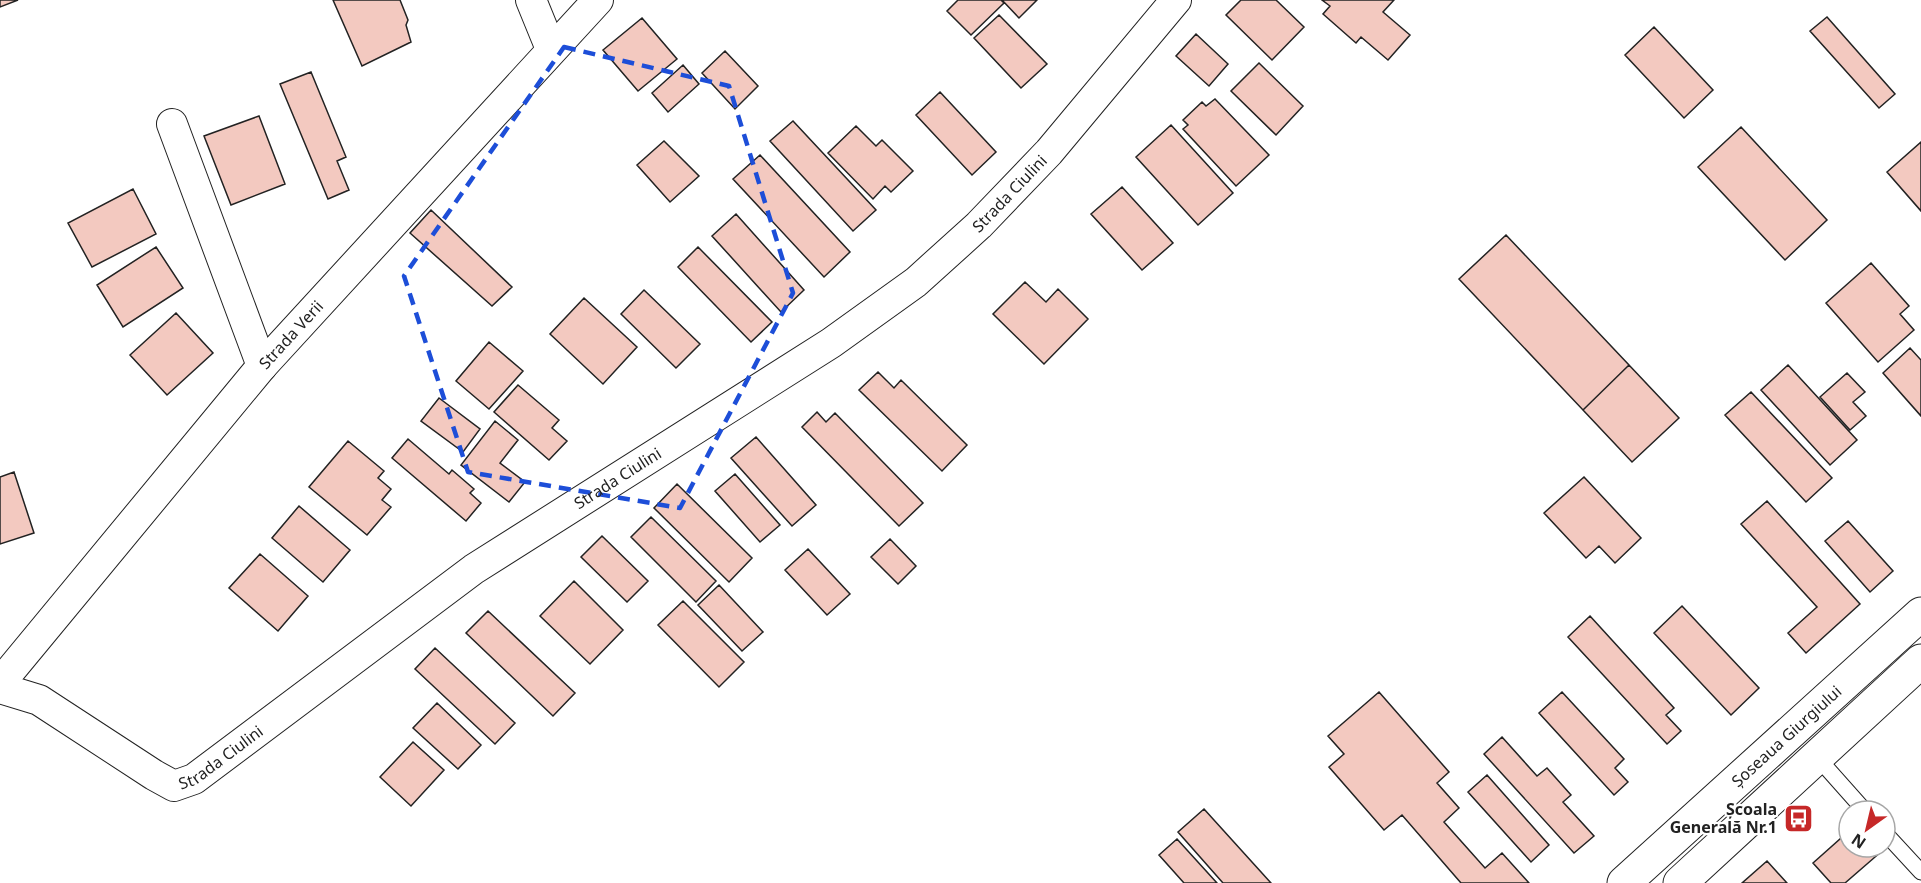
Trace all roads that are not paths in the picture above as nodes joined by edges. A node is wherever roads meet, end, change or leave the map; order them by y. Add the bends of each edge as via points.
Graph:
1 (531, 0) edge
2 (598, 0) edge
3 (1176, 0) edge
4 (551, 49) junction
5 (172, 124) dead end
6 (262, 366) junction
7 (1921, 614) edge
8 (1921, 661) edge
9 (0, 683) edge
10 (0, 688) edge
11 (1816, 757) junction
12 (1854, 799) edge
13 (1897, 846) edge
14 (1921, 872) edge
15 (1624, 883) edge
16 (1680, 883) edge

1 - 4 street
2 - 4 street, Strada Verii
3 - 10 street, Strada Ciulini via 1049,152 979,225 916,282 831,343 474,570 194,779 174,786 39,700
4 - 6 street, Strada Verii
5 - 6 street
6 - 9 street, Strada Verii
7 - 15 highway, Șoseaua Giurgiului
8 - 11 highway
11 - 12 lane
11 - 16 highway
13 - 14 lane

